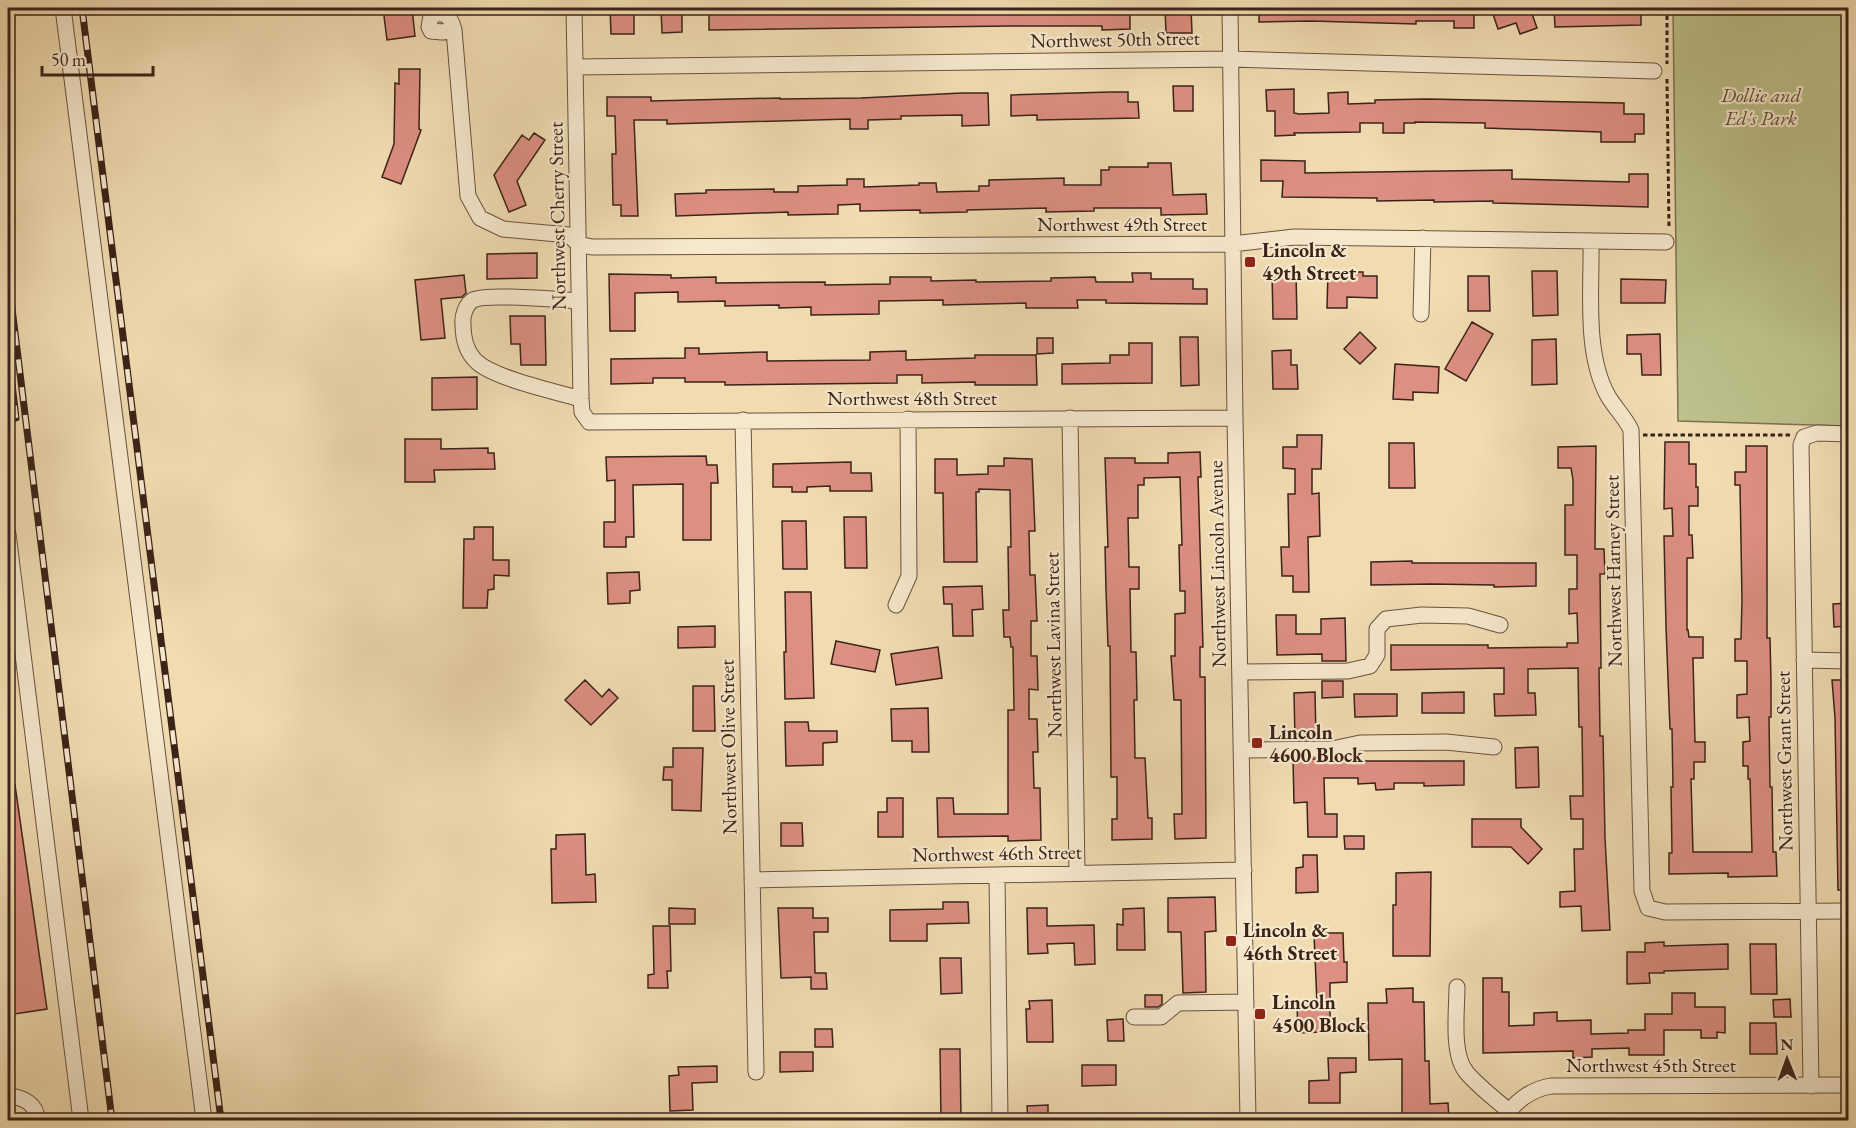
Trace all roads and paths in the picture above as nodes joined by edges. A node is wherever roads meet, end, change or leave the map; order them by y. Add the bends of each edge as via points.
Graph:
1 (63, 8) edge
2 (574, 8) edge
3 (1230, 8) edge
4 (1666, 8) edge
5 (454, 30) dead end
6 (1230, 59) junction
7 (576, 67) junction
8 (1654, 70) dead end
9 (1669, 226) dead end
10 (1423, 238) junction
11 (1592, 241) junction
12 (1666, 242) dead end
13 (578, 244) junction
14 (1232, 244) junction
15 (579, 301) junction
16 (1421, 314) dead end
17 (581, 399) junction
18 (1070, 417) junction
19 (1235, 418) junction
20 (908, 419) junction
21 (742, 420) junction
22 (589, 422) joint
23 (1848, 434) edge
24 (1641, 435) dead end
25 (1788, 435) dead end
26 (8, 534) edge
27 (896, 605) dead end
28 (1500, 625) dead end
29 (1804, 660) junction
30 (1848, 661) edge
31 (1240, 672) junction
32 (1494, 747) dead end
33 (1241, 750) junction
34 (1244, 870) junction
35 (1077, 873) junction
36 (997, 874) junction
37 (752, 880) junction
38 (1808, 911) junction
39 (1848, 911) edge
40 (1457, 987) dead end
41 (1246, 1002) junction
42 (1134, 1017) dead end
43 (756, 1072) dead end
44 (1848, 1085) edge
45 (1810, 1086) junction
46 (8, 1096) edge
47 (1506, 1116) edge
48 (37, 1120) edge
49 (81, 1120) edge
50 (204, 1120) edge
51 (1000, 1120) edge
52 (1248, 1120) edge

1 - 50 street
2 - 7 street, Northwest Cherry Street
3 - 6 street, Northwest Lincoln Avenue
4 - 9 path
5 - 13 street, Northwest 49th Street via 468,196 480,218 503,229 569,235
6 - 7 street, Northwest 50th Street
6 - 8 street, Northwest 50th Street
6 - 14 street, Northwest Lincoln Avenue
7 - 13 street, Northwest Cherry Street
10 - 11 street, Northwest 49th Street
10 - 14 street, Northwest 49th Street via 1294,237
10 - 16 street
11 - 12 street, Northwest 49th Street
11 - 38 street, Northwest Harney Street via 1594,352 1608,396 1631,430 1642,891 1648,908 1665,912
13 - 14 street, Northwest 49th Street
13 - 15 street, Northwest Cherry Street
14 - 19 street, Northwest Lincoln Avenue
15 - 17 street, Northwest Cherry Street
15 - 17 street via 481,298 469,304 462,321 465,344 487,370
17 - 22 street, Northwest Cherry Street via 582,412
18 - 19 street, Northwest 48th Street
18 - 20 street, Northwest 48th Street
18 - 35 street, Northwest Lavina Street
19 - 31 street, Northwest Lincoln Avenue
20 - 21 street, Northwest 48th Street
20 - 27 street via 909,576
21 - 22 street, Northwest 48th Street
21 - 37 street, Northwest Olive Street
23 - 29 street, Northwest Grant Street via 1817,433 1804,437 1800,455
24 - 25 path
26 - 49 street
28 - 31 street via 1468,616 1422,615 1386,620 1377,629 1377,655 1371,666 1348,671
29 - 30 street
29 - 38 street, Northwest Grant Street
31 - 33 street, Northwest Lincoln Avenue
32 - 33 street via 1446,742 1360,743 1332,749
33 - 34 street, Northwest Lincoln Avenue
34 - 35 street, Northwest 46th Street
34 - 41 street, Northwest Lincoln Avenue
35 - 36 street, Northwest 46th Street
36 - 37 street, Northwest 46th Street
36 - 51 street
37 - 43 street, Northwest Olive Street
38 - 39 street
38 - 45 street, Northwest Grant Street
40 - 47 street via 1460,1062
41 - 42 street via 1178,1003 1161,1017
41 - 52 street, Northwest Lincoln Avenue
44 - 45 street, Northwest 45th Street
45 - 47 street, Northwest 45th Street via 1551,1086 1531,1092
46 - 48 street via 32,1105

